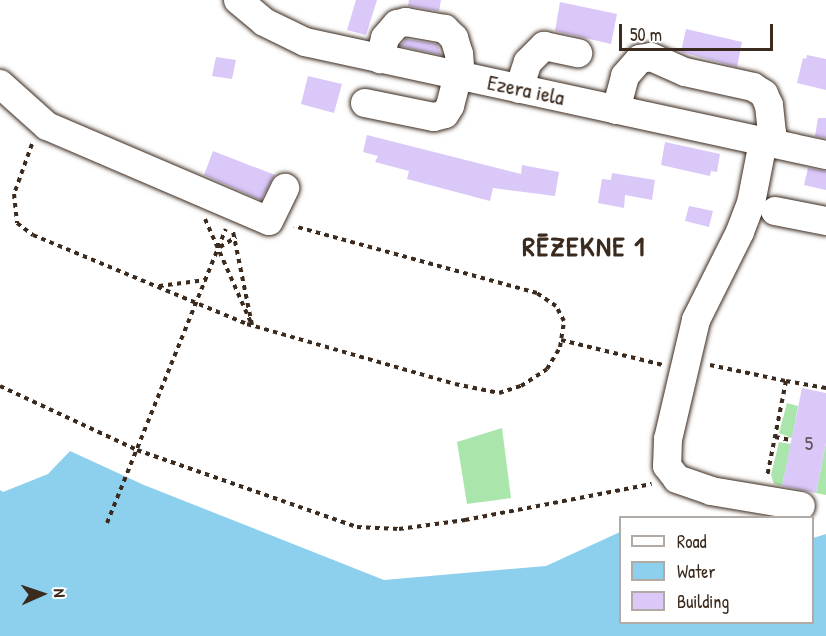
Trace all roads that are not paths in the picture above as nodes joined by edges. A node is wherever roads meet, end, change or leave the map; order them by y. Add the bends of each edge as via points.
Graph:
1 (238, 0) edge
2 (578, 53) dead end
3 (380, 58) junction
4 (457, 75) junction
5 (0, 84) edge
6 (519, 89) junction
7 (365, 103) dead end
8 (616, 110) junction
9 (766, 143) junction
10 (826, 155) edge
11 (285, 188) dead end
12 (775, 211) dead end
13 (826, 221) edge
14 (801, 506) dead end

1 - 3 street, Ezera iela via 281,33
2 - 6 street via 544,46 528,62
3 - 4 street, Ezera iela
3 - 4 street via 385,38 397,24 445,29 454,38 459,54
4 - 6 street, Ezera iela
4 - 7 street via 445,114 434,117
5 - 11 street via 47,126 191,188 233,212 269,220
6 - 8 street, Ezera iela
8 - 9 street, Ezera iela
8 - 9 street via 625,76 640,59 651,57 685,72 753,87 764,94 772,133
9 - 10 street, Ezera iela
9 - 14 street via 740,232 696,320 695,373 668,439 667,466 677,479 711,491
12 - 13 street

